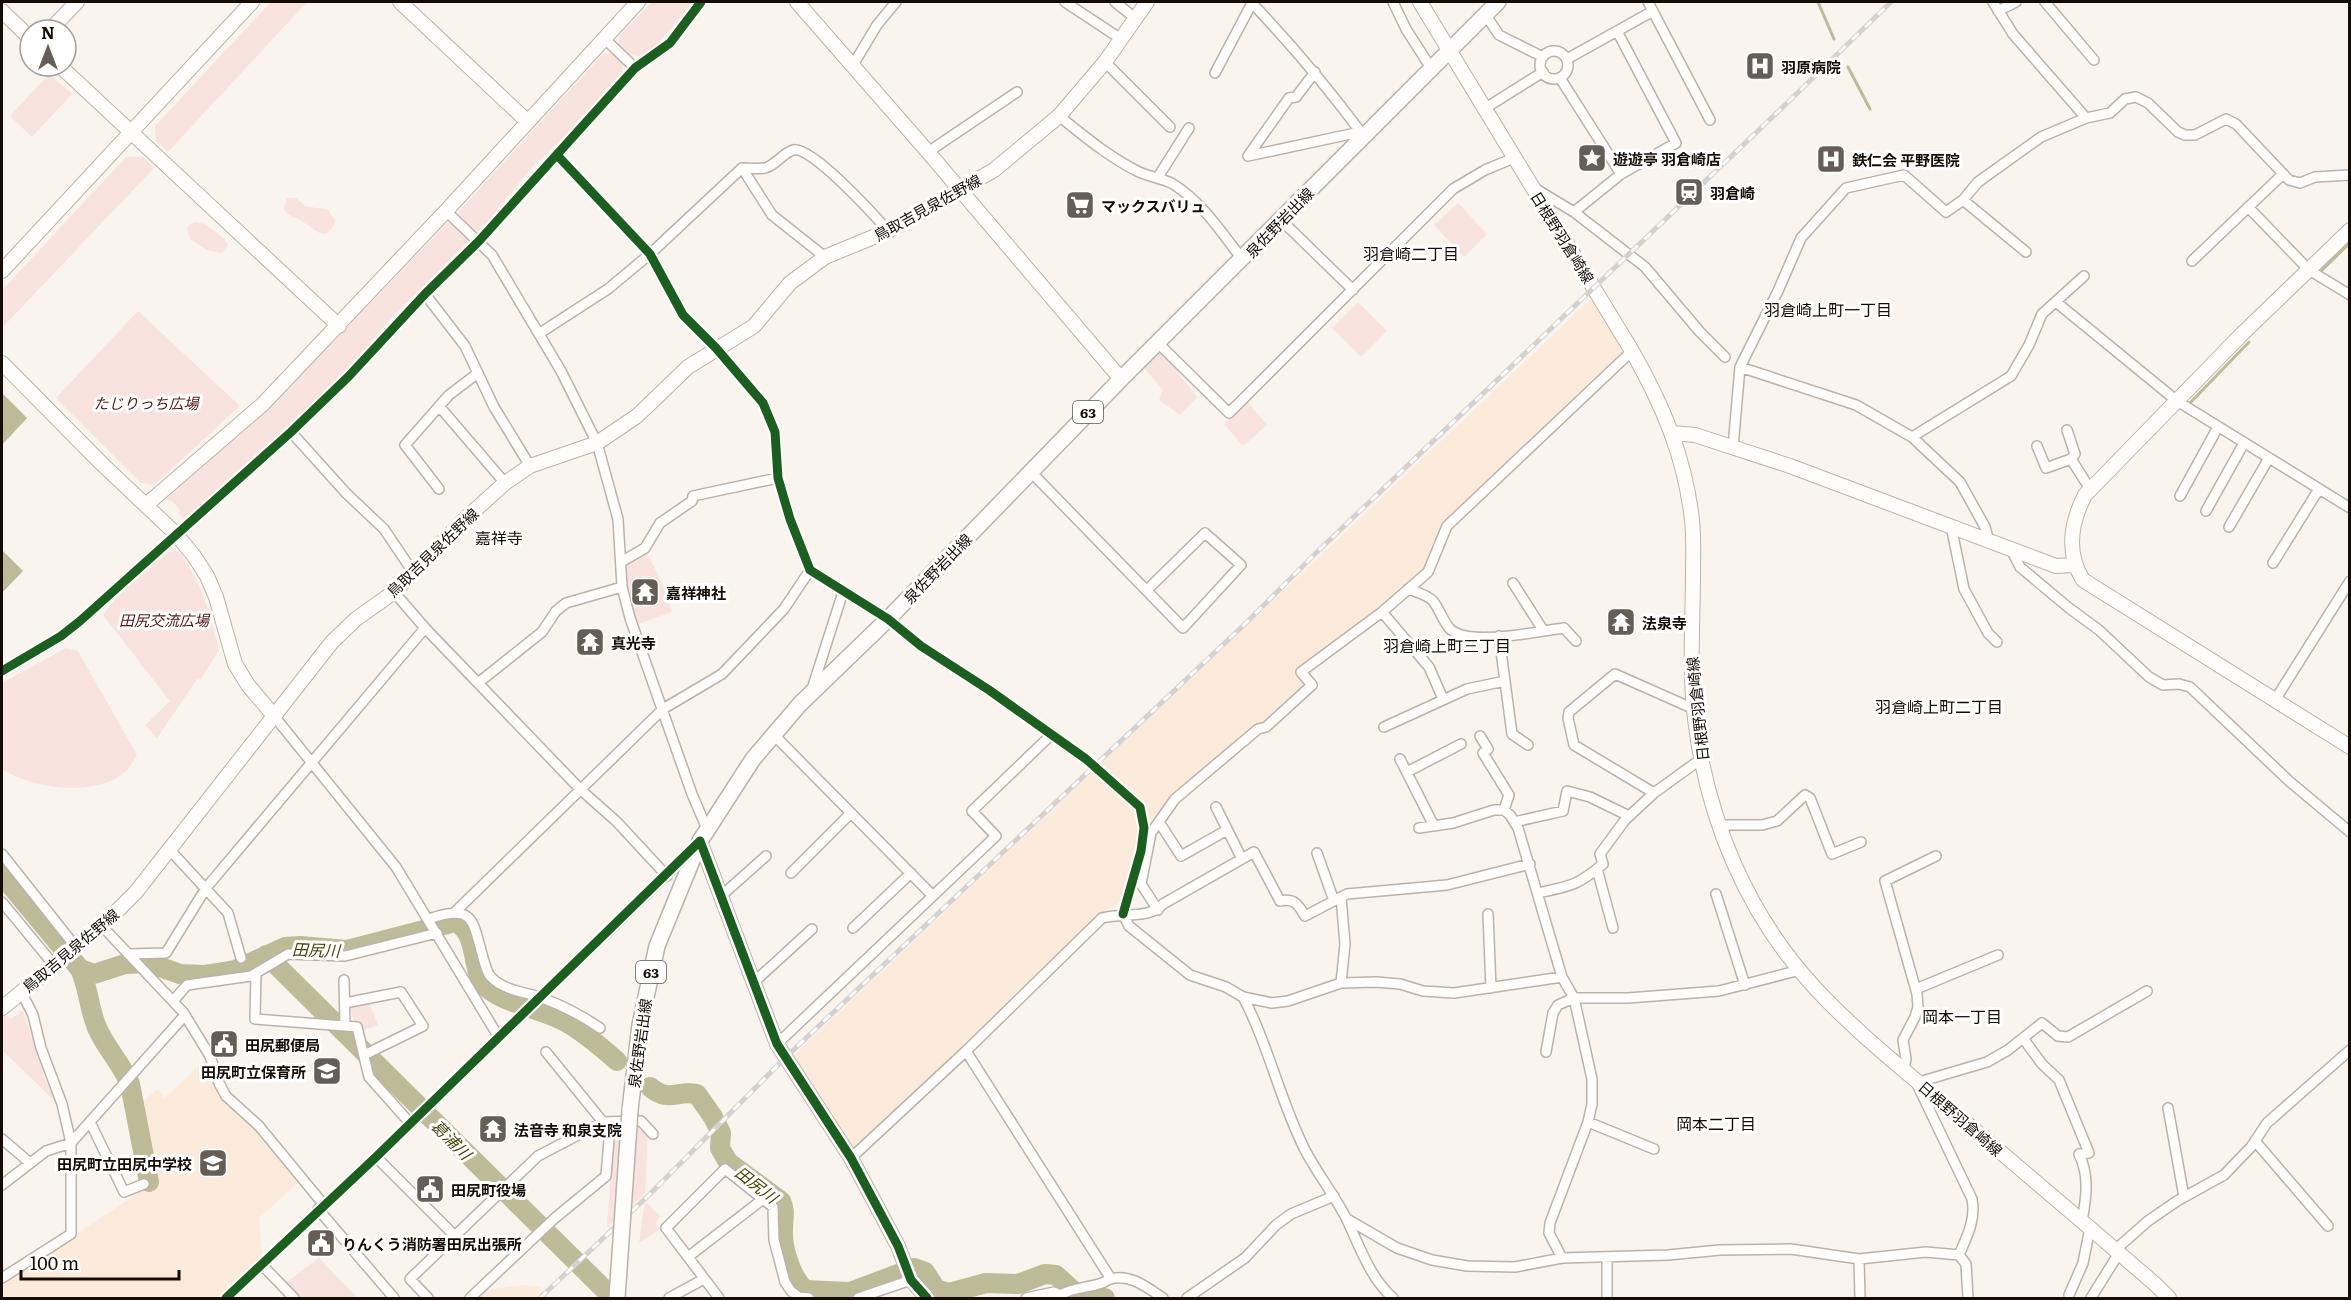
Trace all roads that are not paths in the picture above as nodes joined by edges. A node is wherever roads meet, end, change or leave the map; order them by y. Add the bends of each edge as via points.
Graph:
1 (77, 2) edge
2 (252, 2) edge
3 (400, 2) edge
4 (638, 2) edge
5 (701, 2) edge
6 (797, 2) edge
7 (896, 2) edge
8 (1065, 2) edge
9 (1115, 2) edge
10 (1148, 2) edge
11 (1252, 2) edge
12 (1393, 2) edge
13 (1420, 2) edge
14 (1498, 2) edge
15 (1648, 2) edge
16 (1993, 2) edge
17 (2016, 2) edge
18 (2045, 2) edge
19 (2, 11) edge
20 (1653, 11) junction
21 (1998, 11) junction
22 (1485, 14) junction
23 (62, 18) edge
24 (1135, 18) junction
25 (18, 26) edge
26 (1617, 31) junction
27 (604, 38) junction
28 (1120, 39) junction
29 (1449, 50) junction
30 (1543, 57) junction
31 (1567, 59) junction
32 (2094, 60) dead end
33 (1105, 63) junction
34 (853, 65) junction
35 (635, 68) junction
36 (1431, 68) junction
37 (1314, 72) junction
38 (1543, 72) junction
39 (1215, 73) dead end
40 (73, 78) edge
41 (1560, 78) junction
42 (1017, 92) dead end
43 (1484, 109) junction
44 (1059, 116) junction
45 (2086, 118) junction
46 (1710, 120) dead end
47 (527, 121) junction
48 (1170, 127) dead end
49 (1189, 128) dead end
50 (130, 132) junction
51 (1362, 134) junction
52 (928, 152) junction
53 (557, 154) junction
54 (1514, 158) junction
55 (742, 168) junction
56 (1621, 174) junction
57 (2283, 174) junction
58 (2349, 175) edge
59 (1158, 177) junction
60 (1531, 186) junction
61 (960, 190) junction
62 (1963, 200) junction
63 (2248, 207) junction
64 (446, 211) junction
65 (1574, 212) junction
66 (1280, 219) junction
67 (2349, 230) edge
68 (888, 231) junction
69 (480, 241) junction
70 (2026, 252) dead end
71 (650, 254) junction
72 (825, 257) junction
73 (1242, 259) junction
74 (2193, 261) dead end
75 (2308, 270) junction
76 (2, 271) edge
77 (2084, 276) dead end
78 (1353, 290) junction
79 (425, 294) junction
80 (2349, 295) edge
81 (2056, 302) junction
82 (339, 326) junction
83 (540, 333) junction
84 (1157, 342) junction
85 (716, 348) junction
86 (1632, 351) junction
87 (1725, 357) dead end
88 (2, 363) edge
89 (1740, 367) junction
90 (478, 373) junction
91 (1120, 379) junction
92 (2177, 401) junction
93 (439, 406) junction
94 (2218, 427) junction
95 (2067, 430) dead end
96 (291, 432) junction
97 (1672, 432) junction
98 (1912, 437) junction
99 (597, 443) junction
100 (2244, 443) junction
101 (2037, 446) dead end
102 (1732, 447) junction
103 (2269, 458) junction
104 (2071, 459) junction
105 (530, 466) junction
106 (1030, 471) junction
107 (778, 478) junction
108 (505, 483) junction
109 (439, 489) dead end
110 (2090, 489) junction
111 (2319, 489) junction
112 (2180, 496) dead end
113 (146, 505) junction
114 (2349, 508) edge
115 (2206, 511) dead end
116 (1951, 526) junction
117 (2229, 527) dead end
118 (176, 534) junction
119 (1989, 540) junction
120 (2011, 549) junction
121 (621, 562) junction
122 (2273, 562) dead end
123 (2074, 565) junction
124 (810, 570) junction
125 (413, 572) junction
126 (2349, 581) edge
127 (1513, 583) dead end
128 (622, 587) junction
129 (1408, 589) junction
130 (1147, 590) junction
131 (394, 592) junction
132 (843, 592) junction
133 (1382, 612) junction
134 (888, 619) junction
135 (425, 628) junction
136 (1543, 630) junction
137 (1499, 636) junction
138 (1576, 641) dead end
139 (1997, 642) dead end
140 (2, 671) edge
141 (1505, 681) junction
142 (478, 683) junction
143 (810, 694) junction
144 (1443, 699) junction
145 (2275, 700) junction
146 (663, 709) junction
147 (1694, 709) junction
148 (274, 716) junction
149 (1384, 727) dead end
150 (1052, 734) junction
151 (774, 735) junction
152 (1480, 736) dead end
153 (1461, 744) dead end
154 (1528, 745) dead end
155 (2349, 747) edge
156 (1086, 759) tunnel mouth
157 (1400, 759) dead end
158 (1701, 759) junction
159 (313, 762) junction
160 (1407, 772) junction
161 (581, 790) junction
162 (1654, 793) junction
163 (1216, 807) dead end
164 (1504, 810) junction
165 (851, 813) junction
166 (1629, 816) junction
167 (1159, 822) junction
168 (1514, 822) junction
169 (1718, 825) junction
170 (1434, 826) junction
171 (1419, 828) dead end
172 (1227, 830) junction
173 (2349, 832) edge
174 (703, 835) junction
175 (1861, 842) dead end
176 (170, 850) junction
177 (1141, 850) tunnel mouth
178 (1317, 853) dead end
179 (2, 854) edge
180 (766, 856) dead end
181 (1936, 856) dead end
182 (1242, 859) junction
183 (1530, 864) junction
184 (1597, 869) junction
185 (791, 873) dead end
186 (910, 873) junction
187 (667, 876) junction
188 (206, 888) junction
189 (1538, 893) junction
190 (1716, 894) dead end
191 (932, 895) junction
192 (721, 896) junction
193 (1337, 899) junction
194 (2, 902) edge
195 (1158, 910) junction
196 (455, 912) junction
197 (1123, 914) junction
198 (1488, 914) dead end
199 (429, 919) junction
200 (102, 927) junction
201 (853, 928) dead end
202 (1613, 928) dead end
203 (812, 929) dead end
204 (437, 933) junction
205 (74, 947) junction
206 (128, 954) junction
207 (1998, 955) dead end
208 (241, 958) dead end
209 (58, 962) junction
210 (1800, 970) junction
211 (256, 974) junction
212 (1562, 977) junction
213 (344, 980) dead end
214 (753, 983) junction
215 (1341, 983) junction
216 (1745, 985) junction
217 (1491, 988) junction
218 (1916, 989) junction
219 (21, 991) junction
220 (2147, 991) dead end
221 (540, 997) junction
222 (1243, 997) junction
223 (1574, 998) junction
224 (173, 1001) junction
225 (345, 1003) junction
226 (2, 1008) edge
227 (185, 1015) junction
228 (345, 1026) junction
229 (600, 1028) dead end
230 (498, 1036) junction
231 (2023, 1038) junction
232 (777, 1044) junction
233 (2349, 1050) edge
234 (966, 1051) junction
235 (546, 1052) dead end
236 (1546, 1052) dead end
237 (364, 1055) junction
238 (1913, 1077) junction
239 (2168, 1108) dead end
240 (90, 1122) junction
241 (603, 1122) junction
242 (1588, 1122) junction
243 (410, 1123) junction
244 (653, 1134) dead end
245 (2, 1139) edge
246 (2255, 1142) junction
247 (71, 1143) junction
248 (1654, 1149) dead end
249 (376, 1157) junction
250 (851, 1158) junction
251 (30, 1163) junction
252 (144, 1184) dead end
253 (2, 1185) edge
254 (1334, 1196) junction
255 (2184, 1197) junction
256 (763, 1199) junction
257 (321, 1207) junction
258 (1347, 1219) junction
259 (2086, 1225) junction
260 (2328, 1226) dead end
261 (455, 1236) junction
262 (2117, 1252) junction
263 (1959, 1255) junction
264 (688, 1257) junction
265 (1607, 1257) junction
266 (1562, 1258) junction
267 (1859, 1259) junction
268 (261, 1264) junction
269 (910, 1277) junction
270 (2, 1278) edge
271 (704, 1279) junction
272 (1110, 1279) junction
273 (2069, 1295) dead end
274 (230, 1297) edge
275 (294, 1299) edge
276 (394, 1299) edge
277 (428, 1299) edge
278 (470, 1299) edge
279 (616, 1299) edge
280 (669, 1299) edge
281 (719, 1299) edge
282 (809, 1299) edge
283 (858, 1299) edge
284 (927, 1299) edge
285 (1026, 1299) edge
286 (1163, 1299) edge
287 (1187, 1299) edge
288 (1394, 1299) edge
289 (1607, 1299) edge
290 (1860, 1299) edge
291 (1968, 1299) edge
292 (2091, 1299) edge
293 (2169, 1299) edge

1 - 23 street
2 - 50 street
3 - 47 street
4 - 27 street
5 - 35 street via 670,43
6 - 34 street
7 - 34 street
8 - 28 street
9 - 24 street
10 - 24 street, 鳥取吉見泉佐野線
11 - 37 street
11 - 39 street
12 - 36 street
13 - 29 street, 日根野羽倉崎線
14 - 22 main road, 泉佐野岩出線 / 63
15 - 20 street
16 - 21 street
17 - 21 street
18 - 32 street
19 - 25 street
20 - 26 street
20 - 46 street
21 - 45 street via 2025,49
22 - 29 main road, 泉佐野岩出線 / 63
22 - 30 street via 1499,35
24 - 28 street, 鳥取吉見泉佐野線
26 - 31 street
26 - 56 street via 1676,143
27 - 35 street
27 - 47 street
28 - 33 street, 鳥取吉見泉佐野線
29 - 36 main road, 泉佐野岩出線 / 63
29 - 43 street, 日根野羽倉崎線
30 - 31 street via 1556,51
30 - 38 street
31 - 41 street via 1567,72
33 - 44 street, 鳥取吉見泉佐野線
33 - 48 street
34 - 52 street
35 - 53 street
36 - 51 main road, 泉佐野岩出線 / 63
37 - 51 street
37 - 51 street via 1296,97 1289,98 1248,156
38 - 41 street via 1552,79
38 - 43 street
40 - 50 street
41 - 56 street
42 - 52 street
43 - 54 street, 日根野羽倉崎線
44 - 59 street via 1140,173
44 - 61 street, 鳥取吉見泉佐野線 via 994,170
45 - 57 street via 2110,112 2125,99 2136,97 2185,135 2195,135 2226,119 2236,124
45 - 62 street via 2041,137 1978,182
47 - 64 street
49 - 59 street
50 - 76 street
50 - 82 street
51 - 66 main road, 泉佐野岩出線 / 63
52 - 61 street
53 - 69 street
53 - 71 street
54 - 60 street, 日根野羽倉崎線
54 - 78 street via 1453,189
55 - 68 street via 766,168 794,150 802,150 865,204
55 - 71 street
55 - 72 street via 772,215
56 - 65 street
57 - 58 street via 2300,183 2315,177
57 - 63 street
59 - 73 street via 1203,209
60 - 65 street
60 - 86 street, 日根野羽倉崎線
61 - 68 street, 鳥取吉見泉佐野線
61 - 91 street
62 - 70 street
62 - 89 street via 1946,212 1905,175 1846,188 1801,238
63 - 74 street
63 - 75 street
64 - 69 street
64 - 82 street
65 - 87 street via 1645,267
66 - 73 main road, 泉佐野岩出線 / 63
66 - 78 street
67 - 75 street
68 - 72 street, 鳥取吉見泉佐野線
69 - 79 street
69 - 83 street
71 - 83 street via 608,289
71 - 85 street via 678,308
72 - 85 street, 鳥取吉見泉佐野線 via 790,282 754,326
73 - 84 main road, 泉佐野岩出線 / 63
75 - 80 street
75 - 92 street
77 - 81 street
78 - 84 street via 1229,413
79 - 90 street via 465,346
79 - 96 street
81 - 92 street
81 - 98 street via 2042,314 2011,376
82 - 113 street via 263,404
83 - 99 street
84 - 91 main road, 泉佐野岩出線 / 63
85 - 99 street, 鳥取吉見泉佐野線 via 688,367 637,416
85 - 107 street via 763,404 775,432
86 - 97 street, 日根野羽倉崎線
86 - 129 street via 1447,526 1428,572
88 - 113 street
89 - 98 street via 1856,405
89 - 102 street
90 - 93 street
90 - 105 street
91 - 106 main road, 泉佐野岩出線 / 63
92 - 94 street
92 - 110 street
93 - 108 street
93 - 109 street via 405,445
94 - 100 street
94 - 112 street
95 - 104 street via 2075,454
96 - 118 street
96 - 125 street via 384,529
97 - 102 street
97 - 147 street, 日根野羽倉崎線 via 1681,457 1693,522 1690,660
98 - 119 street via 1960,482
99 - 105 street, 鳥取吉見泉佐野線
99 - 121 street via 618,519
100 - 103 street
100 - 115 street
101 - 104 street via 2046,468
102 - 116 street
103 - 111 street
103 - 117 street
104 - 110 street
105 - 108 street, 鳥取吉見泉佐野線
106 - 130 street
106 - 134 main road, 泉佐野岩出線 / 63
107 - 121 street via 693,496 692,501 660,523 645,548
107 - 124 street
108 - 125 street, 鳥取吉見泉佐野線
110 - 123 street via 2075,520
111 - 114 street
111 - 122 street
113 - 118 street
116 - 119 street
116 - 139 street via 1964,589
118 - 140 street via 61,636
118 - 148 street via 207,576 236,664
119 - 120 street
120 - 123 street via 2056,566
120 - 173 street via 2020,567 2099,630 2149,677 2163,685 2190,687
121 - 128 street
123 - 145 street via 2083,580
124 - 132 street
124 - 146 street via 784,609 722,674
125 - 131 street, 鳥取吉見泉佐野線
126 - 145 street
127 - 136 street
128 - 142 street via 566,603 542,632
128 - 146 street
129 - 133 street
129 - 137 street via 1432,599 1449,627 1458,634
130 - 130 street via 1205,533 1241,565 1183,628
131 - 135 street
131 - 148 street, 鳥取吉見泉佐野線 via 332,642
132 - 134 street
132 - 143 street
133 - 144 street via 1429,667
133 - 167 street via 1301,672 1312,685 1175,799
134 - 143 main road, 泉佐野岩出線 / 63
134 - 150 street via 921,646
135 - 142 street
135 - 159 street
136 - 137 street
136 - 138 street via 1564,628
137 - 141 street
141 - 144 street
141 - 154 street via 1512,734
142 - 161 street
143 - 151 main road, 泉佐野岩出線 / 63
144 - 149 street
145 - 155 street
146 - 161 street
146 - 174 street
147 - 158 street, 日根野羽倉崎線
147 - 162 street via 1615,674 1569,712 1574,746
148 - 159 street
148 - 176 street, 鳥取吉見泉佐野線
150 - 156 street
150 - 191 street via 972,812 996,836
151 - 165 street
151 - 174 main road, 泉佐野岩出線 / 63 via 753,759
152 - 164 street via 1488,749 1483,753 1509,795
153 - 160 street
157 - 160 street
158 - 162 street
158 - 169 street, 日根野羽倉崎線
159 - 188 street
159 - 199 street via 396,867
160 - 170 street
161 - 187 street
161 - 196 street
162 - 166 street
163 - 172 street
164 - 168 street
164 - 170 street
165 - 185 street
165 - 186 street
166 - 168 street via 1590,797 1567,791 1563,811
166 - 184 street via 1600,854 1603,864
167 - 172 street via 1181,856
167 - 195 street via 1151,833 1141,884
168 - 183 street
169 - 175 street via 1777,821 1805,795 1810,798 1832,854
169 - 210 street, 日根野羽倉崎線 via 1754,904
170 - 171 street
172 - 182 street
174 - 187 street
174 - 192 street
174 - 279 main road, 泉佐野岩出線 / 63, bridge via 657,946 640,1025
176 - 188 street
176 - 200 street, 鳥取吉見泉佐野線
177 - 197 street
178 - 193 street
179 - 205 street
180 - 192 street
181 - 218 street via 1885,881
182 - 193 street via 1254,852 1280,901 1297,902 1305,916
182 - 195 street
183 - 189 street
183 - 193 street via 1448,885 1347,894
184 - 189 street via 1576,884
184 - 202 street
186 - 191 street
186 - 201 street
187 - 221 street
188 - 206 street via 165,952
188 - 208 street via 228,913
189 - 212 street
190 - 216 street
191 - 232 street
192 - 214 street
193 - 215 street via 1345,944
194 - 209 street
195 - 197 street
196 - 199 street
196 - 221 street via 468,916 473,924 491,977 507,988
197 - 222 street via 1129,926 1190,975
197 - 234 street via 1102,918
198 - 217 street
199 - 204 street
200 - 205 street, 鳥取吉見泉佐野線
200 - 206 street
203 - 214 street
204 - 211 street via 345,956 288,954
204 - 230 street
205 - 209 street, 鳥取吉見泉佐野線
206 - 224 street
207 - 218 street
209 - 219 street, 鳥取吉見泉佐野線
210 - 216 street
210 - 238 street, 日根野羽倉崎線 via 1848,1021
211 - 224 street via 187,985
211 - 228 street via 255,1019
212 - 217 street
212 - 223 street
213 - 225 street
214 - 232 street
215 - 217 street via 1400,984 1423,991 1454,993
215 - 222 street via 1272,1003
216 - 223 street via 1719,991 1628,998
218 - 238 street via 1918,1007 1903,1040
219 - 226 street, 鳥取吉見泉佐野線
219 - 247 street via 33,1015
220 - 231 street via 2068,1037 2058,1036 2042,1023
221 - 229 street via 577,1012
221 - 230 street
222 - 254 street via 1305,1149
223 - 236 street via 1558,1005 1553,1013
223 - 242 street via 1592,1079
224 - 227 street
225 - 228 street
225 - 237 street via 401,992 423,1026
227 - 240 street
227 - 257 street via 210,1056 226,1096 259,1126
228 - 237 street via 357,1027
230 - 243 street
231 - 238 street via 1987,1062
231 - 259 street via 2059,1080 2089,1153 2079,1154 2086,1176
232 - 250 street
233 - 246 street via 2287,1103
234 - 250 street
234 - 272 street
235 - 241 street
237 - 243 street via 369,1077
238 - 259 street, 日根野羽倉崎線
238 - 263 street via 1972,1199 1972,1226
239 - 255 street
240 - 247 street
240 - 252 street via 124,1192
241 - 244 street via 641,1121
241 - 261 street via 538,1156
241 - 278 street via 610,1127 606,1176 555,1218
242 - 248 street
242 - 266 street via 1550,1223 1549,1233
243 - 249 street
245 - 251 street
246 - 255 street via 2224,1175
246 - 260 street
247 - 251 street via 46,1151
247 - 270 street via 71,1234
249 - 257 street
249 - 261 street
250 - 269 street
251 - 253 street
254 - 258 street
254 - 287 street via 1291,1214 1245,1258
255 - 262 street via 2148,1221
256 - 264 street
256 - 264 street via 725,1169 666,1228
256 - 282 street via 775,1214 774,1240 785,1282 791,1292
257 - 268 street
257 - 276 street
258 - 266 street via 1397,1248 1432,1260 1506,1267
258 - 288 street via 1362,1256
259 - 262 street, 日根野羽倉崎線
259 - 273 street via 2083,1263
261 - 277 street via 410,1279
262 - 292 street
262 - 293 street, 日根野羽倉崎線
263 - 267 street via 1926,1252
263 - 291 street via 1966,1264
264 - 271 street
265 - 266 street
265 - 267 street via 1791,1250
265 - 289 street
267 - 290 street
268 - 274 street
268 - 275 street
269 - 283 street
269 - 284 street
271 - 280 street
271 - 281 street
272 - 285 street via 1060,1295 1054,1292
272 - 286 street via 1127,1278

